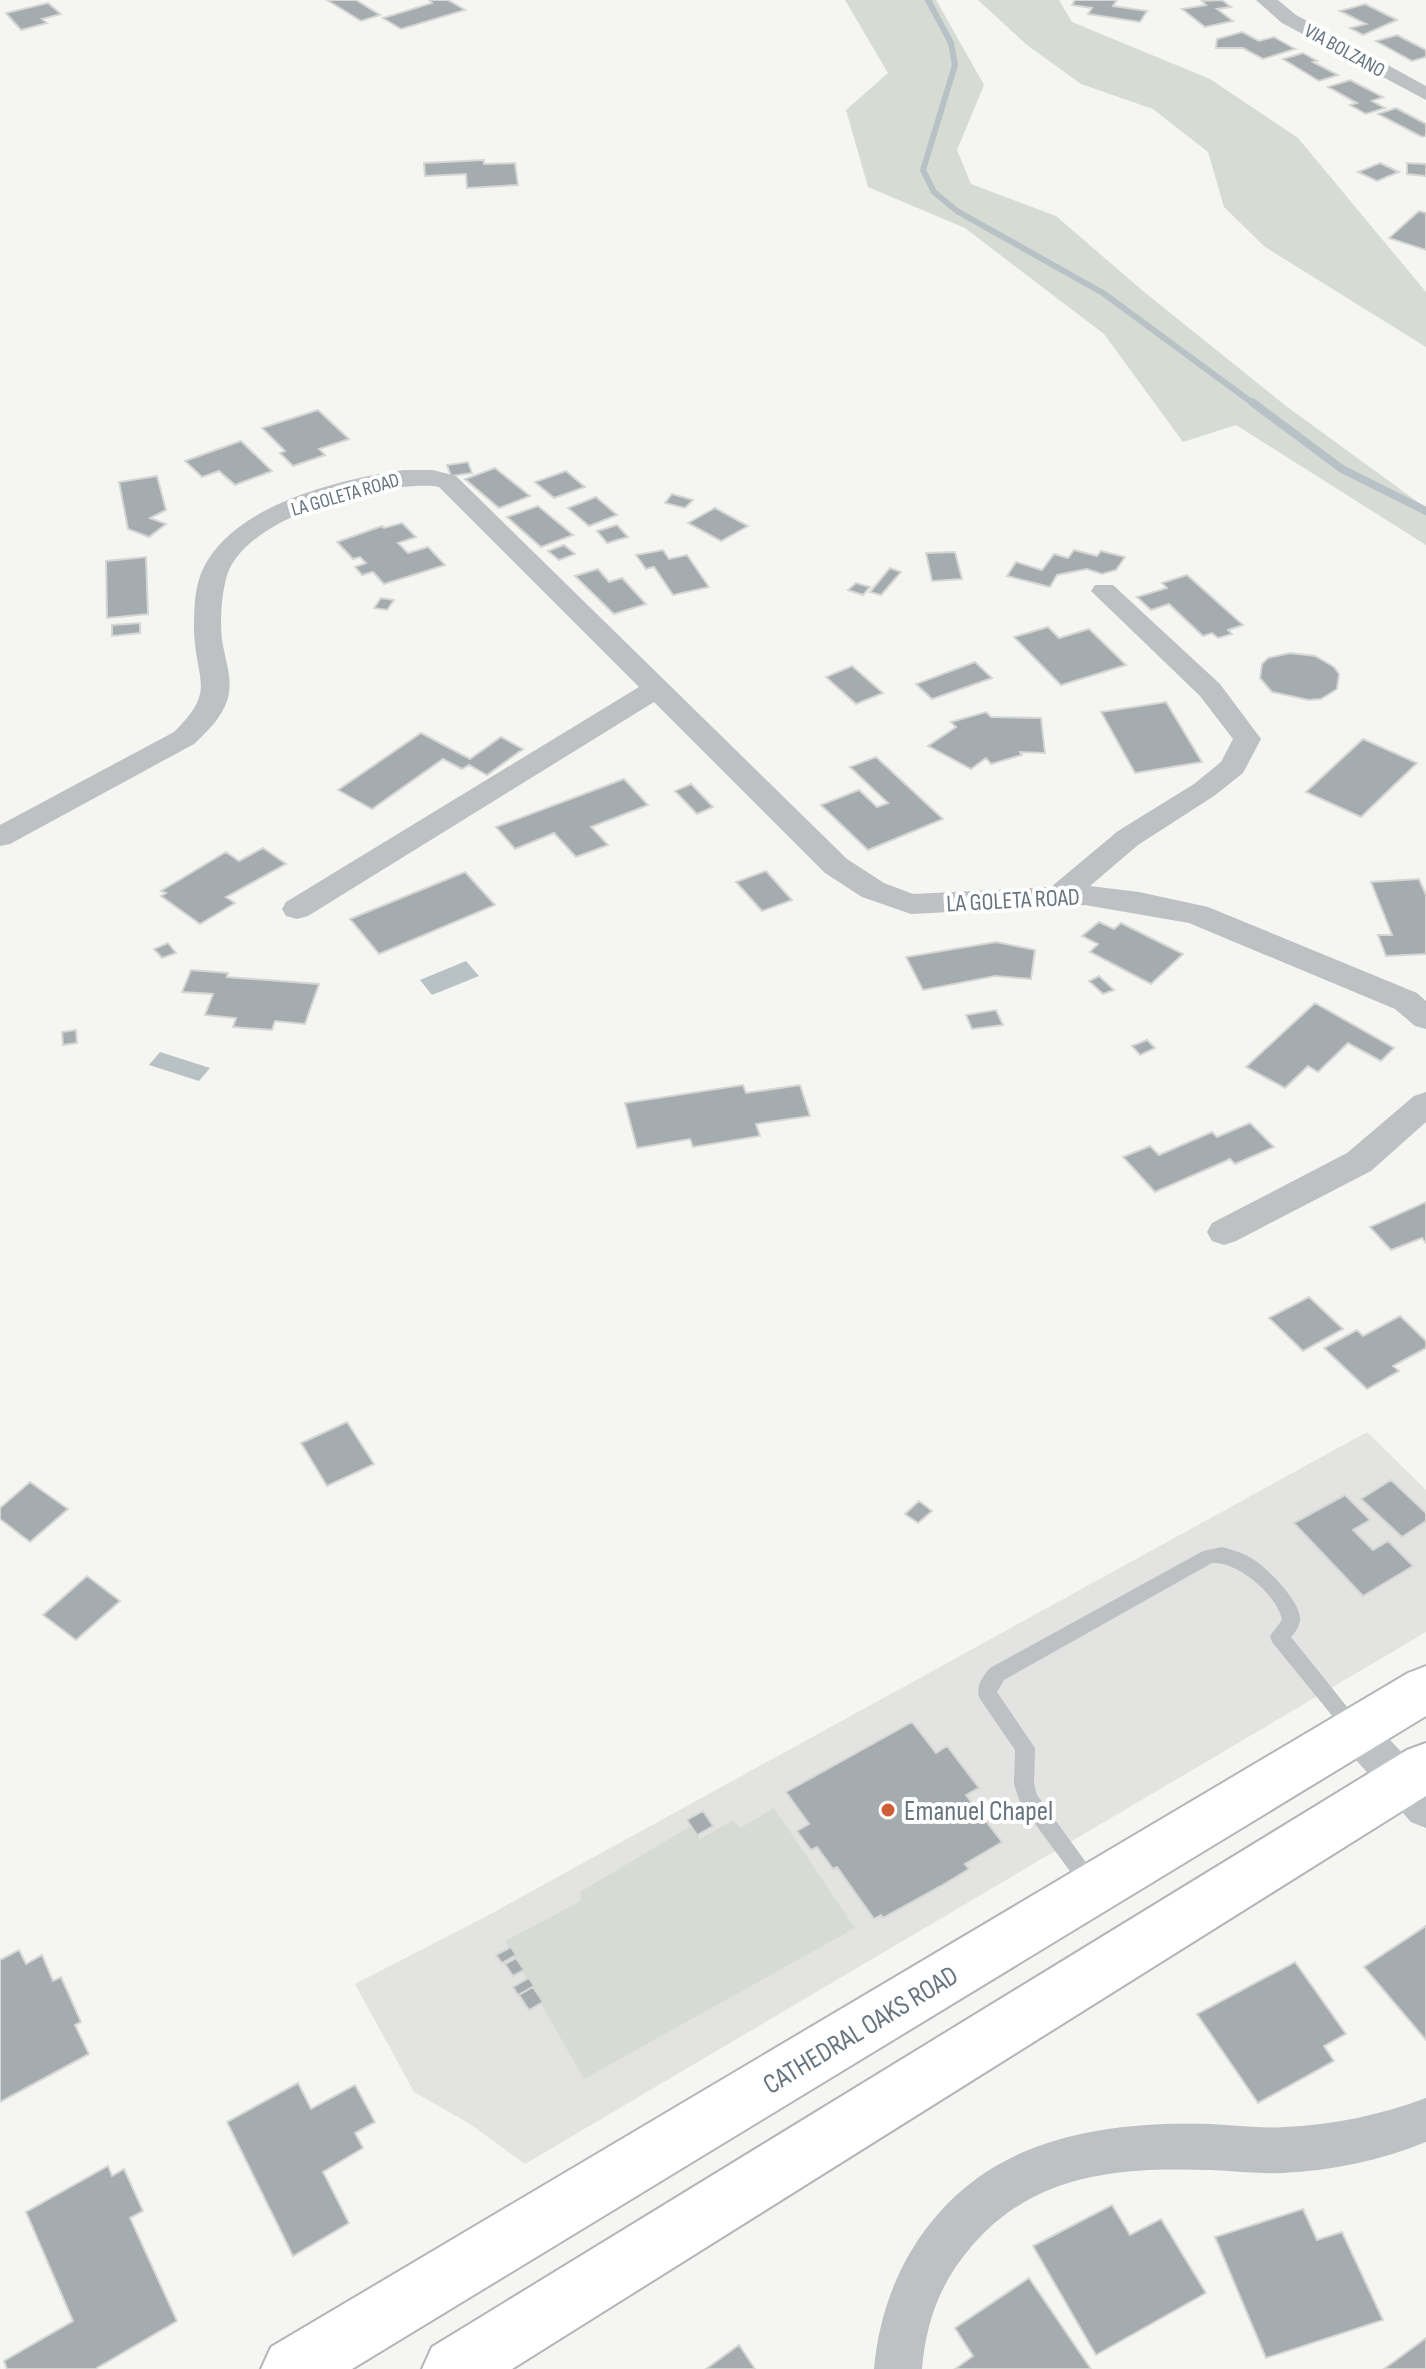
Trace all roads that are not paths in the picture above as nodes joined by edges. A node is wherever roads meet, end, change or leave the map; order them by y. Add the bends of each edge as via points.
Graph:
1 (1266, 0) edge
2 (1426, 94) edge
3 (1104, 591) dead end
4 (657, 688) junction
5 (0, 837) edge
6 (1058, 897) junction
7 (297, 909) dead end
8 (1426, 1018) edge
9 (1426, 1104) edge
10 (1224, 1232) dead end
11 (1426, 1689) edge
12 (1356, 1731) junction
13 (1418, 1786) edge
14 (1095, 1887) junction
15 (1426, 2120) edge
16 (293, 2369) edge
17 (454, 2369) edge
18 (898, 2369) edge

1 - 2 street, VIA BOLZANO via 1289,19
3 - 6 street via 1210,690 1247,739 1233,767 1128,838
4 - 5 street, LA GOLETA ROAD via 447,481 403,476 281,513 231,549 216,569 211,592 208,631 215,693 206,716 184,738
4 - 6 street, LA GOLETA ROAD via 836,866 873,890 911,904
4 - 7 street
6 - 8 street, LA GOLETA ROAD via 1085,895 1197,914 1406,1001
9 - 10 street via 1359,1162
11 - 12 main road, CATHEDRAL OAKS ROAD
12 - 13 street
12 - 14 main road, CATHEDRAL OAKS ROAD
12 - 14 lane via 1279,1636 1292,1623 1284,1604 1247,1564 1231,1555 1209,1556 997,1674 987,1693 1025,1748 1028,1799
13 - 17 main road
14 - 16 main road, CATHEDRAL OAKS ROAD
15 - 18 street via 1391,2135 1287,2150 1109,2148 1040,2167 1002,2187 954,2229 922,2273 899,2341

